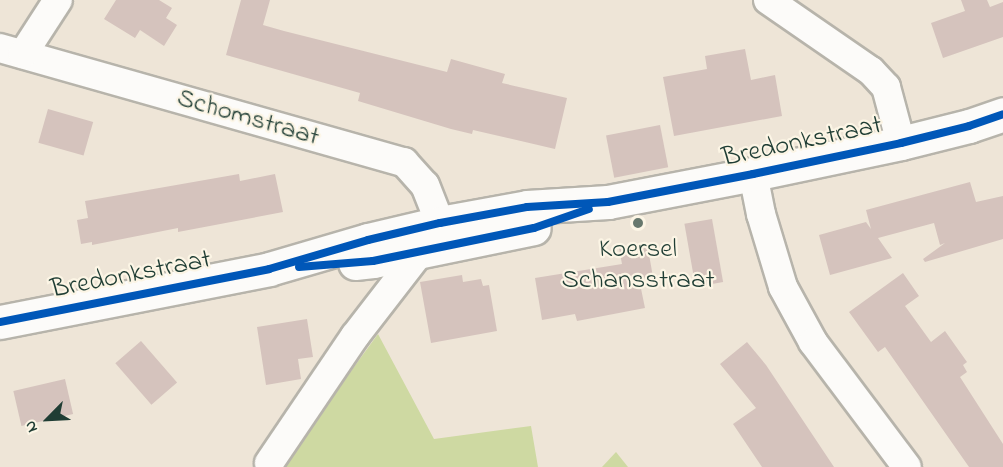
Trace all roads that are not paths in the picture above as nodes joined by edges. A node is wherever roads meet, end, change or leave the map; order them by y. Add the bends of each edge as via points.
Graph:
1 (58, 0) edge
2 (768, 0) edge
3 (11, 51) edge
4 (1003, 114) edge
5 (901, 143) junction
6 (753, 174) junction
7 (434, 241) junction
8 (0, 322) edge
9 (269, 462) dead end
10 (907, 467) edge

1 - 3 street
2 - 5 street via 871,71 886,87
3 - 7 street, Schomstraat via 404,162 425,185
4 - 5 street, Bredonkstraat
5 - 6 street, Bredonkstraat
6 - 7 street, Bredonkstraat via 608,202 534,228
6 - 10 street via 783,287 813,342
7 - 8 street, Bredonkstraat via 373,261 269,269
7 - 9 street via 355,336

